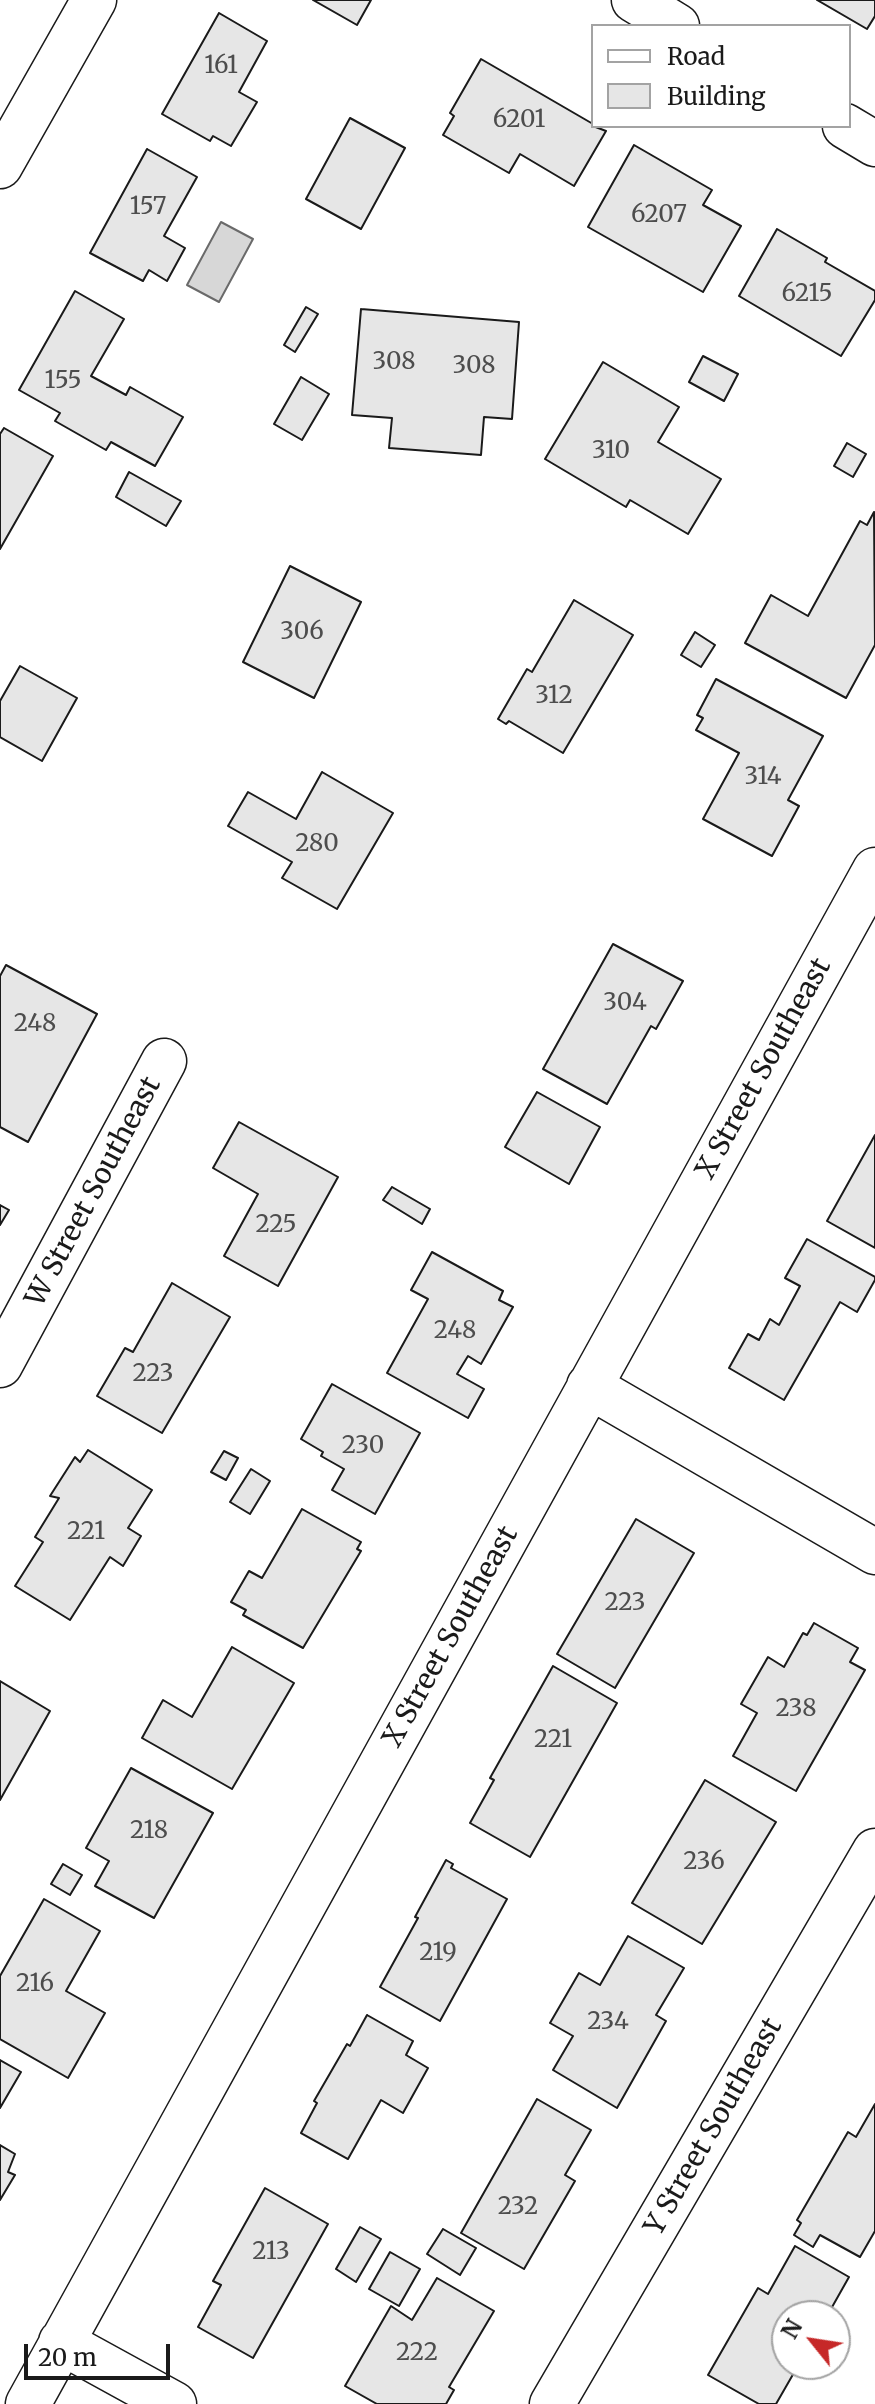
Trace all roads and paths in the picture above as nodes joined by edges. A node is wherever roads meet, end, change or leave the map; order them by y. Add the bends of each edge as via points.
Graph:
1 (94, 0) edge
2 (634, 0) edge
3 (674, 24) edge
4 (848, 128) edge
5 (875, 144) edge
6 (0, 166) edge
7 (875, 870) edge
8 (164, 1061) dead end
9 (0, 1365) edge
10 (589, 1386) junction
11 (875, 1552) edge
12 (875, 1851) edge
13 (61, 2342) junction
14 (28, 2404) edge
15 (174, 2404) edge
16 (552, 2404) edge

1 - 6 street
2 - 3 street
4 - 5 street
7 - 10 street, X Street Southeast
8 - 9 street, W Street Southeast
10 - 11 street
10 - 13 street, X Street Southeast
12 - 16 street, Y Street Southeast
13 - 14 street, X Street Southeast
13 - 15 street

